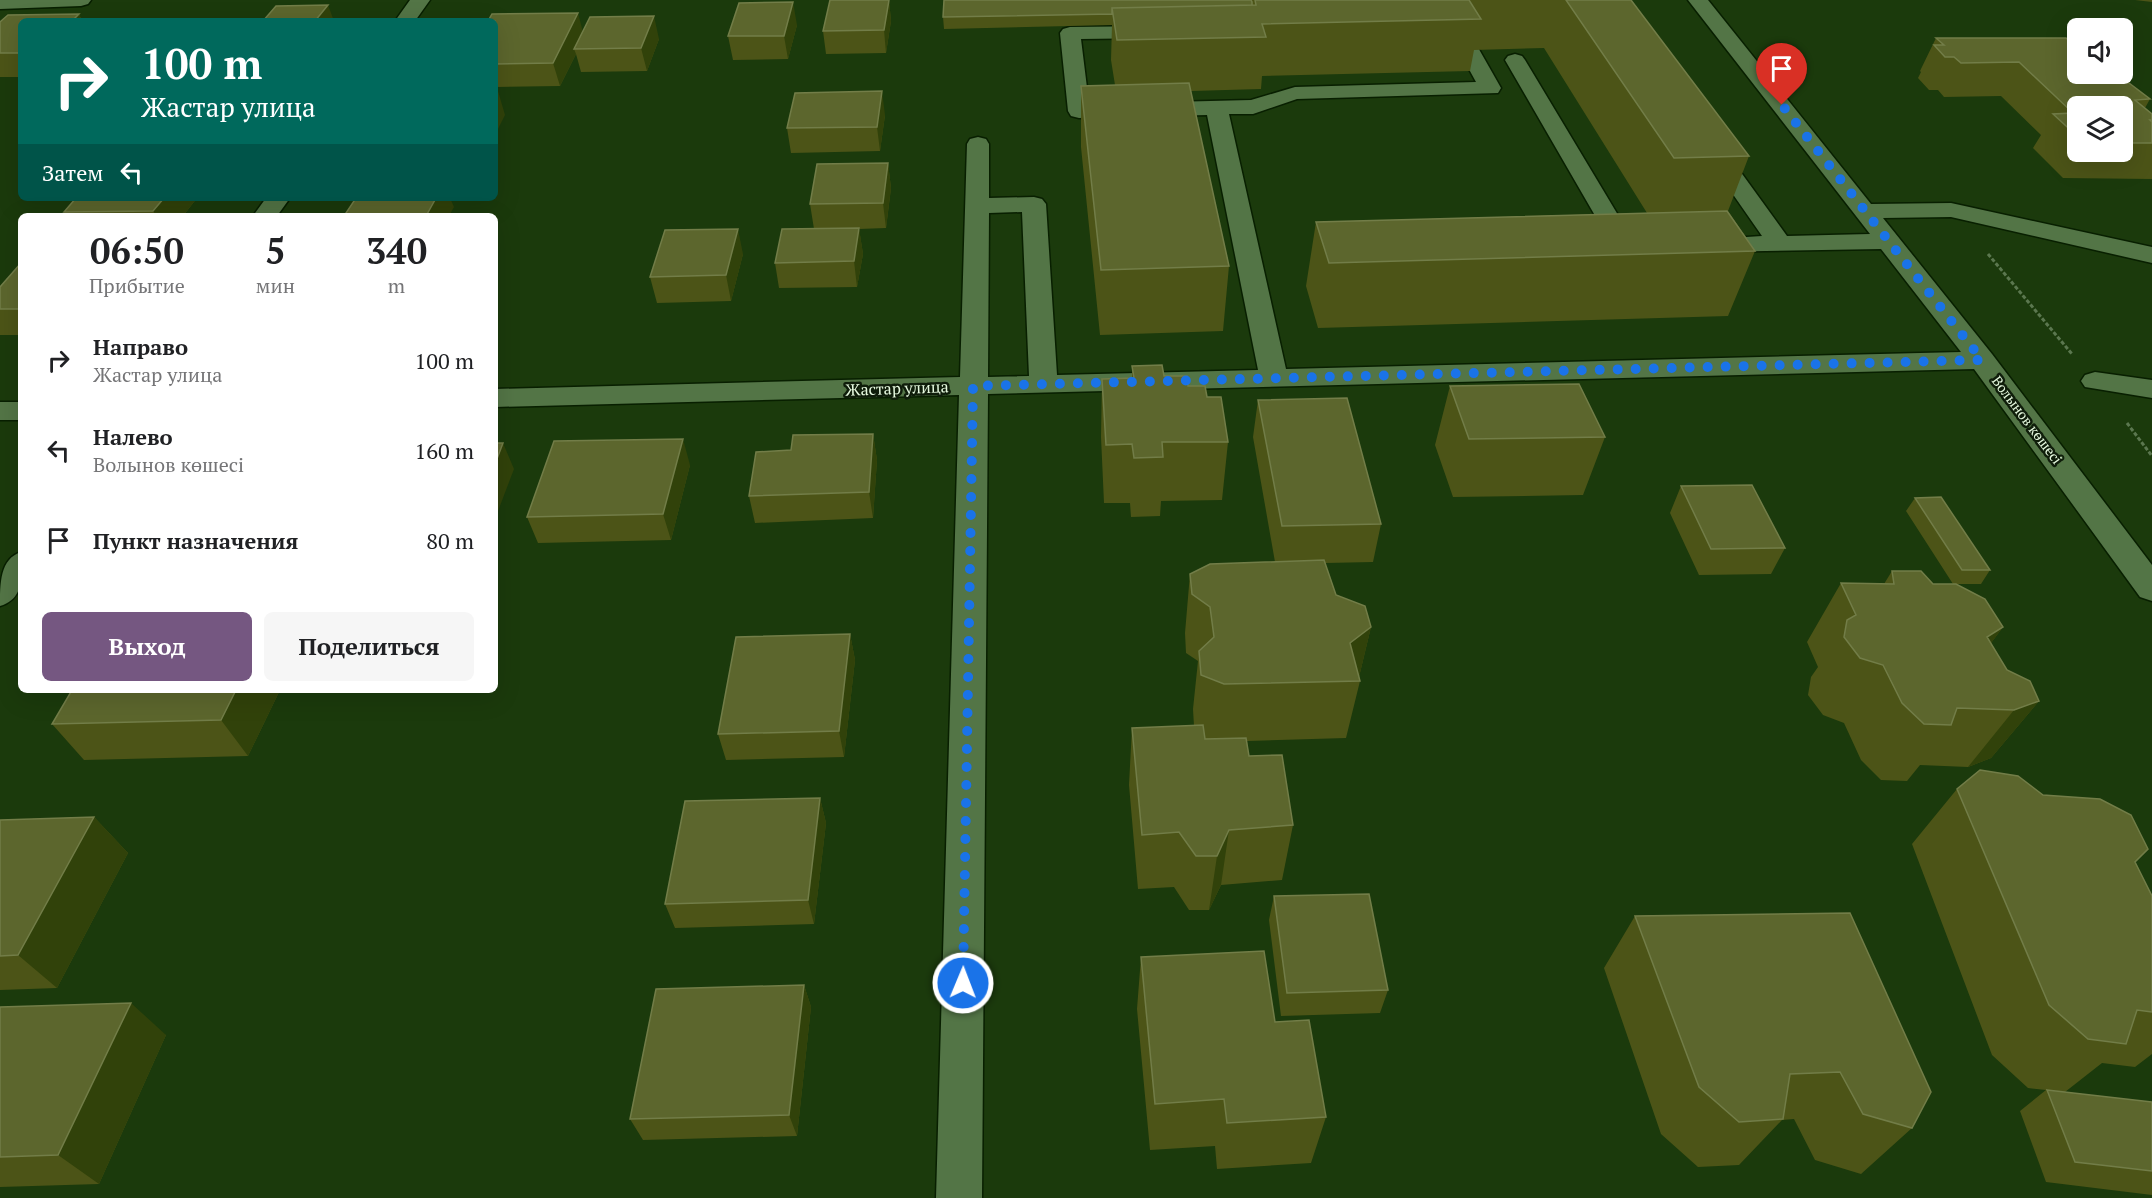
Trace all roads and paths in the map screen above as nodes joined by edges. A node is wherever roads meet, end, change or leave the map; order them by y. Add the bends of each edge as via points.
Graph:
1 (81, 0) edge
2 (420, 0) edge
3 (1441, 0) edge
4 (1698, 0) edge
5 (0, 3) edge
6 (407, 18) edge
7 (1433, 27) edge
8 (1455, 27) junction
9 (1173, 31) edge
10 (1515, 60) dead end
11 (1217, 108) junction
12 (1701, 132) edge
13 (978, 144) dead end
14 (976, 206) junction
15 (1951, 210) junction
16 (1866, 211) junction
17 (1889, 241) junction
18 (1624, 245) edge
19 (1680, 245) edge
20 (1782, 245) junction
21 (2152, 255) edge
22 (1982, 360) junction
23 (1274, 378) junction
24 (2095, 381) joint
25 (1043, 382) junction
26 (973, 386) junction
27 (2152, 389) edge
28 (498, 398) edge
29 (0, 411) edge
30 (18, 411) edge
31 (18, 567) edge
32 (2152, 589) edge
33 (0, 594) edge
34 (959, 1198) edge

1 - 5 street
2 - 6 street
3 - 8 street
4 - 16 street, Волынов көшесі
7 - 8 street
8 - 11 street via 1490,88 1295,93 1253,107
9 - 11 street via 1070,33 1079,111
10 - 18 street
11 - 23 street
12 - 20 street
13 - 14 street
14 - 25 street via 1034,204
14 - 26 street
15 - 16 street
15 - 21 street
15 - 24 path
16 - 17 street, Волынов көшесі
17 - 20 street
17 - 22 street, Волынов көшесі
19 - 20 street
22 - 23 street, Жастар улица
22 - 32 street, Волынов көшесі
23 - 25 street, Жастар улица
24 - 27 street
25 - 26 street, Жастар улица
26 - 28 street, Жастар улица
26 - 34 street
29 - 30 street
31 - 33 street

